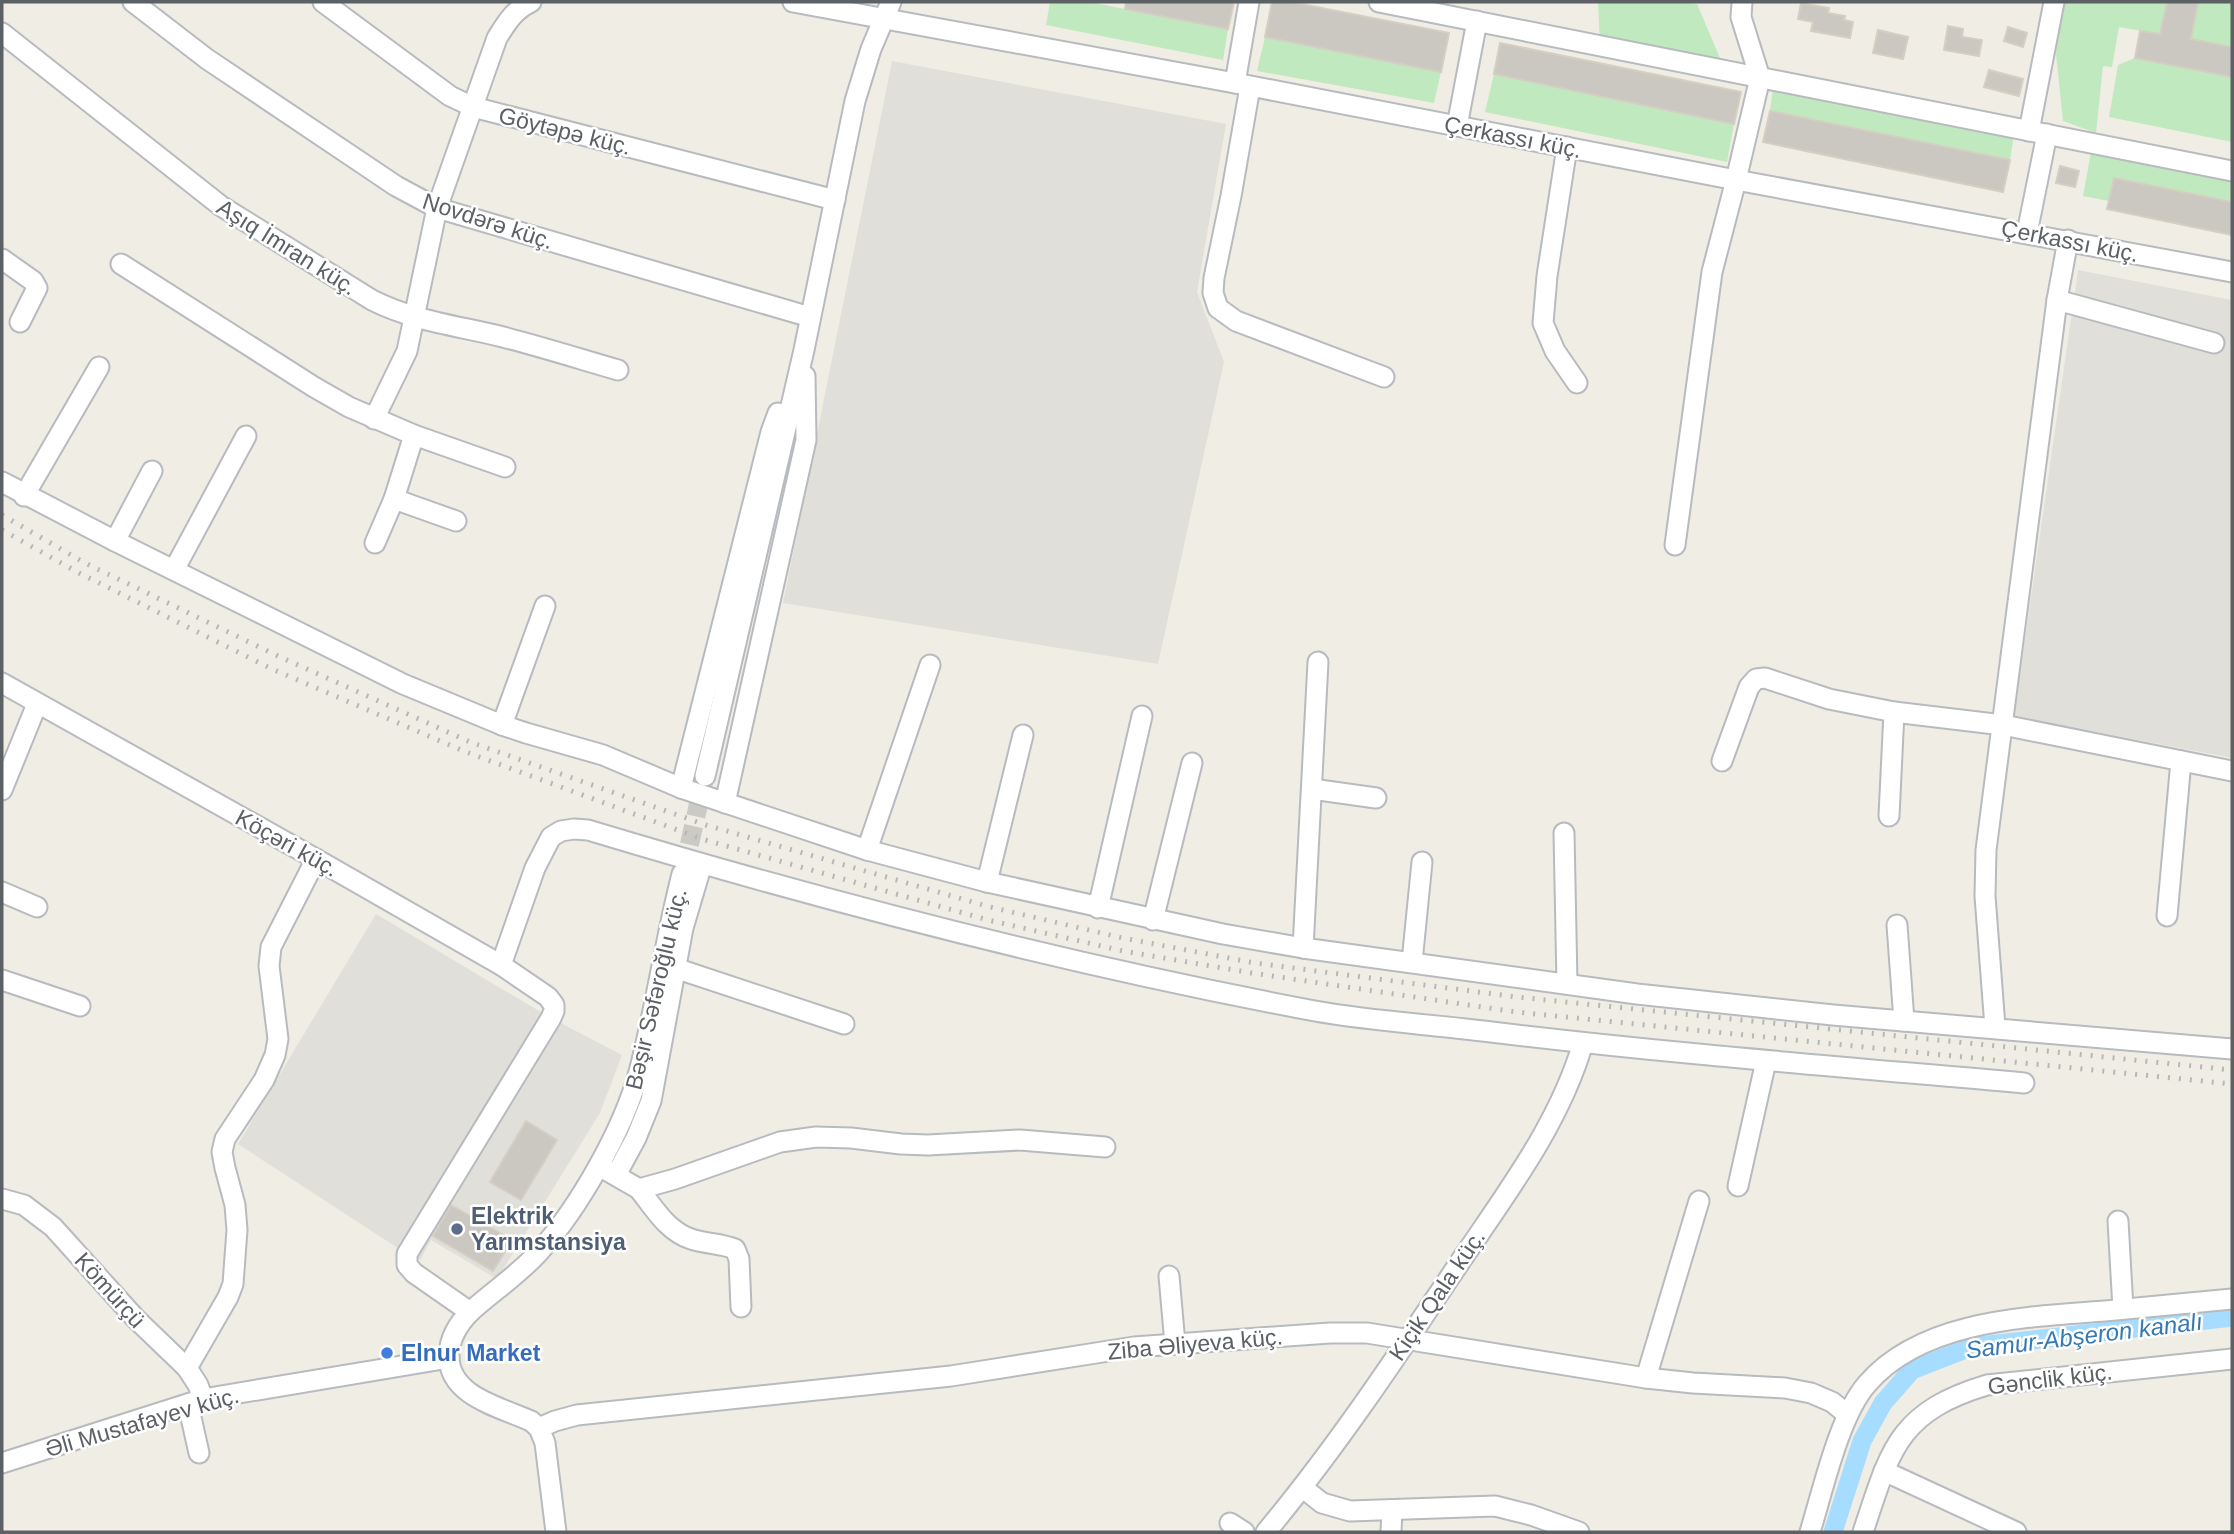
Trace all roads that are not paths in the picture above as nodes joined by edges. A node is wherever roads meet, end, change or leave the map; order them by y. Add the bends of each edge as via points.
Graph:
1 (133, 2) edge
2 (323, 2) edge
3 (531, 2) edge
4 (793, 2) edge
5 (1249, 2) edge
6 (1379, 2) edge
7 (1742, 2) edge
8 (2054, 2) edge
9 (886, 11) edge
10 (1477, 21) junction
11 (2, 33) edge
12 (1760, 78) junction
13 (1242, 85) junction
14 (473, 107) junction
15 (1457, 126) junction
16 (2038, 132) junction
17 (1567, 147) junction
18 (2232, 171) edge
19 (1737, 180) junction
20 (835, 200) junction
21 (438, 208) junction
22 (2027, 233) junction
23 (2068, 240) junction
24 (2, 259) edge
25 (121, 264) dead end
26 (2232, 272) edge
27 (2057, 300) junction
28 (810, 317) junction
29 (415, 318) junction
30 (20, 322) dead end
31 (2214, 343) dead end
32 (804, 350) junction
33 (99, 368) dead end
34 (618, 370) dead end
35 (1384, 377) dead end
36 (1577, 383) dead end
37 (374, 419) junction
38 (414, 435) junction
39 (246, 436) dead end
40 (505, 467) dead end
41 (152, 471) dead end
42 (2, 482) edge
43 (24, 496) junction
44 (394, 499) junction
45 (456, 521) dead end
46 (115, 541) junction
47 (375, 543) dead end
48 (1675, 545) dead end
49 (174, 570) junction
50 (545, 606) dead end
51 (1318, 663) dead end
52 (930, 665) dead end
53 (2, 684) edge
54 (37, 705) junction
55 (1894, 712) junction
56 (1142, 716) dead end
57 (502, 724) junction
58 (2003, 725) junction
59 (1023, 735) dead end
60 (1722, 761) dead end
61 (2181, 761) junction
62 (1192, 763) dead end
63 (2232, 771) edge
64 (705, 776) tunnel mouth
65 (681, 788) junction
66 (1311, 789) junction
67 (2, 790) edge
68 (1376, 798) dead end
69 (725, 803) junction
70 (1889, 816) dead end
71 (1564, 833) dead end
72 (867, 850) junction
73 (316, 859) junction
74 (1422, 862) dead end
75 (702, 864) junction
76 (682, 874) tunnel mouth
77 (987, 882) junction
78 (2, 892) edge
79 (37, 907) dead end
80 (1098, 908) junction
81 (2167, 916) dead end
82 (1153, 920) junction
83 (1897, 925) dead end
84 (1303, 948) junction
85 (1412, 962) junction
86 (501, 965) junction
87 (675, 968) junction
88 (2, 980) edge
89 (1567, 984) junction
90 (80, 1006) dead end
91 (1904, 1021) junction
92 (844, 1024) dead end
93 (1995, 1027) junction
94 (1583, 1043) junction
95 (2232, 1049) edge
96 (1766, 1061) junction
97 (2024, 1083) dead end
98 (1105, 1147) dead end
99 (608, 1171) junction
100 (1738, 1186) dead end
101 (639, 1189) junction
102 (2, 1199) edge
103 (1699, 1201) dead end
104 (2118, 1221) dead end
105 (1170, 1276) dead end
106 (2232, 1300) edge
107 (741, 1307) dead end
108 (2123, 1309) junction
109 (470, 1312) junction
110 (1407, 1341) junction
111 (1175, 1344) junction
112 (449, 1358) junction
113 (2232, 1359) edge
114 (187, 1368) junction
115 (1646, 1378) junction
116 (195, 1402) junction
117 (1847, 1414) junction
118 (539, 1428) junction
119 (199, 1453) dead end
120 (2, 1463) edge
121 (1884, 1471) junction
122 (1303, 1488) junction
123 (1392, 1510) junction
124 (556, 1532) edge
125 (1266, 1532) edge
126 (1391, 1532) edge
127 (1579, 1532) edge
128 (1811, 1532) edge
129 (1863, 1532) edge
130 (2016, 1532) edge

1 - 21 street, Novdərə küç. via 207,59 396,186
2 - 14 street, Göytəpə küç. via 450,96
3 - 14 street via 509,17 497,38
4 - 9 street, Çerkassı küç.
5 - 13 street
6 - 10 street
7 - 12 street via 1741,17
8 - 16 street
9 - 13 street, Çerkassı küç.
9 - 20 street via 861,76
10 - 12 street
10 - 15 street
11 - 29 street, Aşıq İmran küç. via 221,206 341,282
12 - 16 street
12 - 19 street
13 - 15 street, Çerkassı küç.
13 - 35 street via 1231,196 1214,278 1218,308 1236,321
14 - 20 street, Göytəpə küç.
14 - 21 street
15 - 17 street, Çerkassı küç.
16 - 18 street
16 - 22 street
17 - 19 street, Çerkassı küç.
17 - 36 street via 1544,323 1555,351
19 - 22 street, Çerkassı küç.
19 - 48 street via 1712,272
20 - 28 street
21 - 28 street, Novdərə küç.
21 - 29 street
22 - 23 street, Çerkassı küç.
23 - 26 street, Çerkassı küç.
23 - 27 street
24 - 30 street via 37,288
25 - 37 street via 314,387
27 - 31 street
27 - 58 street
28 - 32 street
29 - 34 street, Aşıq İmran küç. via 505,337
29 - 37 street via 407,351
32 - 64 street
32 - 65 street via 771,432
32 - 69 street via 806,440
33 - 43 street
37 - 38 street
38 - 40 street
38 - 44 street
39 - 49 street
41 - 46 street
42 - 43 street
43 - 46 street
44 - 45 street
44 - 47 street
46 - 49 street
49 - 57 street via 402,684
50 - 57 street
51 - 66 street
52 - 72 street
53 - 54 street, Köçəri küç.
54 - 67 street
54 - 73 street, Köçəri küç.
55 - 58 street
55 - 60 street via 1756,679
55 - 70 street
56 - 80 street
57 - 65 street via 620,761
58 - 61 street
58 - 93 street via 1985,896
59 - 77 street
61 - 63 street
61 - 81 street
62 - 82 street
65 - 69 street
66 - 68 street
66 - 84 street
69 - 72 street
71 - 89 street
72 - 77 street
73 - 86 street, Köçəri küç.
73 - 114 street via 271,947 278,1039 275,1055 225,1139 223,1160 237,1230 233,1284
74 - 85 street
75 - 86 street via 588,830 561,831 551,837 535,869
75 - 87 street
75 - 94 street via 980,937 1319,1012
76 - 99 street, Bəşir Səfəroğlu küç. via 639,1073
77 - 80 street
78 - 79 street
80 - 82 street
82 - 84 street
83 - 91 street
84 - 85 street
85 - 89 street
86 - 109 street, Köçəri küç. via 548,997 554,1012 407,1254 407,1265 414,1273
87 - 92 street
87 - 99 street via 651,1101 636,1138
88 - 90 street
89 - 91 street
91 - 93 street
93 - 95 street
94 - 96 street
94 - 110 street, Kiçik Qala küç. via 1575,1070 1541,1138
96 - 97 street
96 - 100 street
98 - 101 street via 1020,1140 928,1145 816,1137 780,1143
99 - 101 street
99 - 109 street, Bəşir Səfəroğlu küç. via 540,1251
101 - 107 street via 667,1226 691,1239 735,1249
102 - 114 street, Kömürçü via 24,1205 53,1227
103 - 115 street
104 - 108 street
105 - 111 street
106 - 108 street
108 - 117 street via 1998,1322 1920,1344 1891,1361 1866,1384
109 - 112 street, Bəşir Səfəroğlu küç. via 455,1331
110 - 111 street, Ziba Əliyeva küç. via 1342,1333
110 - 115 street, Ziba Əliyeva küç.
110 - 122 street, Kiçik Qala küç.
111 - 118 street, Ziba Əliyeva küç. via 964,1374 577,1415
112 - 116 street, Əli Mustafayev küç.
112 - 118 street via 454,1378 463,1389
113 - 121 street, Gənclik küç. via 1987,1385 1962,1392 1941,1402 1907,1430
114 - 116 street, Kömürçü via 198,1385
115 - 117 street, Ziba Əliyeva küç. via 1785,1388 1811,1393
116 - 119 street, Kömürçü
116 - 120 street, Əli Mustafayev küç.
117 - 128 street
118 - 124 street via 545,1443
121 - 129 street, Gənclik küç.
121 - 130 street
122 - 123 street via 1335,1508
122 - 125 street, Kiçik Qala küç.
123 - 126 street
123 - 127 street via 1495,1507

